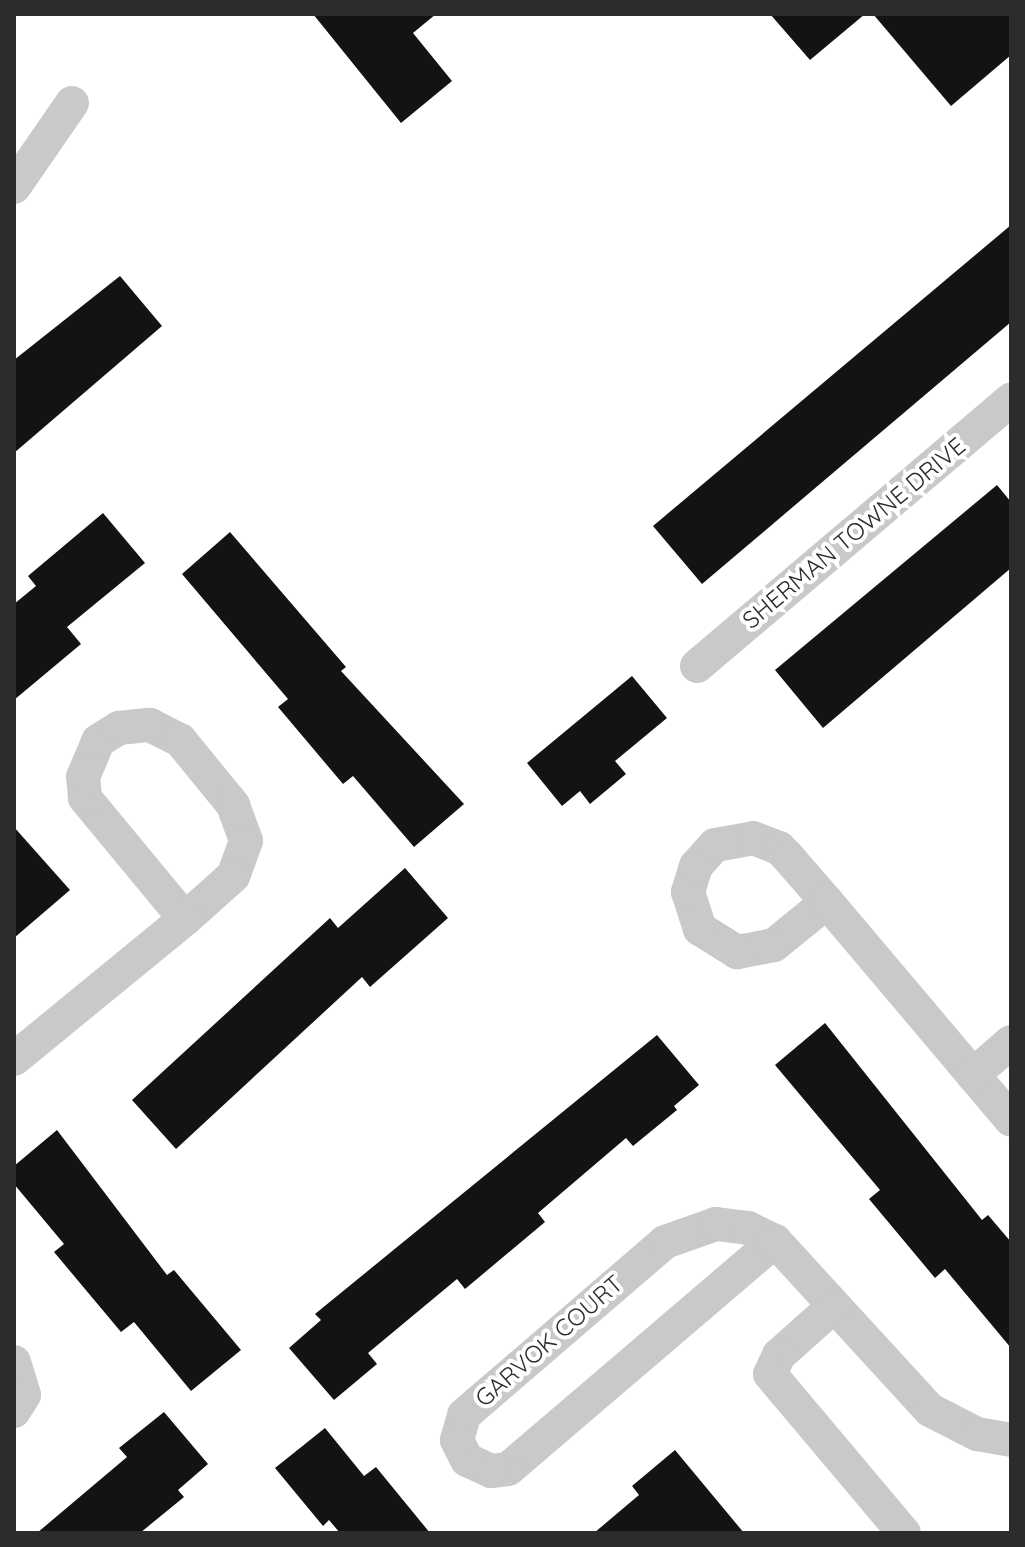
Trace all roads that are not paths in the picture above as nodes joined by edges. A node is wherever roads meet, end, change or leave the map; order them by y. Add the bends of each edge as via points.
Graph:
1 (72, 103) dead end
2 (14, 187) edge
3 (1011, 400) edge
4 (697, 666) dead end
5 (827, 902) dead end
6 (185, 919) junction
7 (1011, 1042) edge
8 (14, 1059) edge
9 (973, 1075) junction
10 (1011, 1120) edge
11 (775, 1241) junction
12 (834, 1306) junction
13 (14, 1362) edge
14 (14, 1411) edge
15 (1011, 1440) edge
16 (904, 1533) edge

1 - 2 street
3 - 4 street, SHERMAN TOWNE DRIVE
5 - 9 street
6 - 6 street via 239,867 246,841 243,824 180,740 150,725 119,728 98,741 89,756 85,798
6 - 8 street
7 - 9 street
9 - 10 street
11 - 11 street, GARVOK COURT via 508,1469 491,1471 467,1460 457,1440 464,1415 665,1242 716,1224 748,1228
11 - 12 street, GARVOK COURT
12 - 15 street, GARVOK COURT via 930,1410 977,1434
12 - 16 street via 779,1355 770,1374
13 - 14 street via 24,1395

